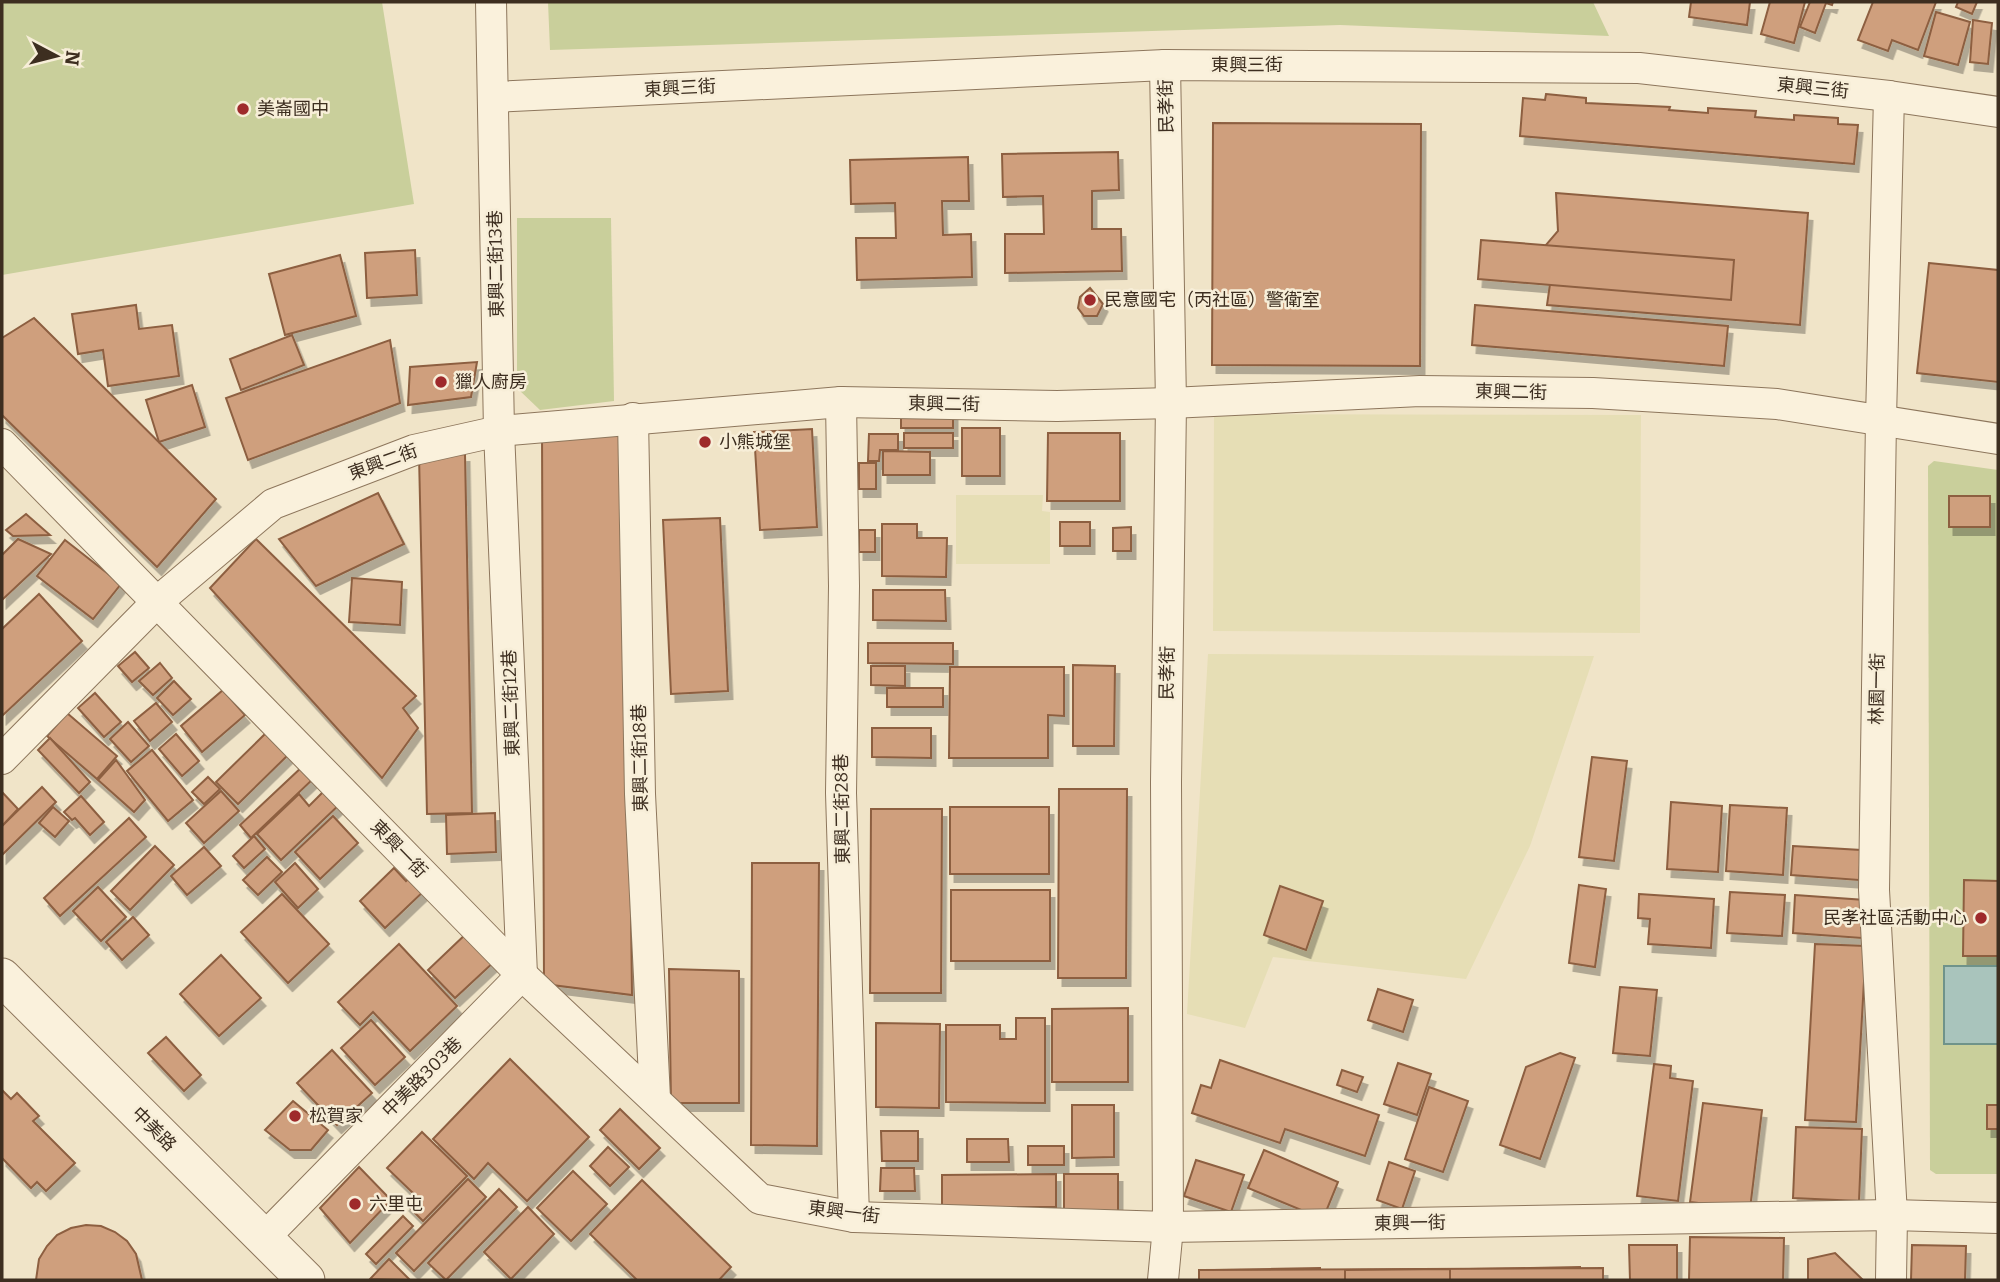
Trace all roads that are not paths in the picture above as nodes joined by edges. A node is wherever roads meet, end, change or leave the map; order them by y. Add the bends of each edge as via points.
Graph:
1 (491, 2) edge
2 (1165, 65) junction
3 (1889, 96) junction
4 (493, 97) junction
5 (1998, 111) edge
6 (841, 402) junction
7 (1171, 403) junction
8 (633, 418) junction
9 (1881, 419) junction
10 (499, 431) junction
11 (1998, 439) edge
12 (2, 444) edge
13 (157, 602) junction
14 (2, 759) edge
15 (522, 975) junction
16 (2, 977) edge
17 (655, 1098) junction
18 (1892, 1215) junction
19 (854, 1217) junction
20 (1998, 1217) edge
21 (1168, 1227) junction
22 (264, 1238) junction
23 (306, 1280) edge
24 (1163, 1280) edge
25 (1891, 1280) edge

1 - 4 street, 東興二街13巷
2 - 3 street, 東興三街 via 1639,68
2 - 4 street, 東興三街
2 - 7 street, 民孝街
3 - 5 street, 東興三街
3 - 9 street, 林園一街
4 - 10 street, 東興二街13巷
6 - 7 street, 東興二街
6 - 8 street, 東興二街
6 - 19 street, 東興二街28巷 via 841,793
7 - 9 street, 東興二街 via 1420,391 1593,393 1777,404
7 - 21 street, 民孝街 via 1166,782
8 - 10 street, 東興二街
8 - 17 street, 東興二街18巷 via 640,794
9 - 11 street, 東興二街
9 - 18 street, 林園一街 via 1874,890
10 - 13 street, 東興二街 via 414,450 273,504
10 - 15 street, 東興二街12巷
12 - 13 street, 東興一街
13 - 14 street, 東興二街
13 - 15 street, 東興一街
15 - 17 street, 東興一街
15 - 22 street, 中美路303巷
16 - 22 street, 中美路
17 - 19 street, 東興一街 via 760,1199
18 - 20 street, 東興一街
18 - 21 street, 東興一街
18 - 25 street, 林園一街
19 - 21 street, 東興一街
21 - 24 street, 民孝街
22 - 23 street, 中美路

